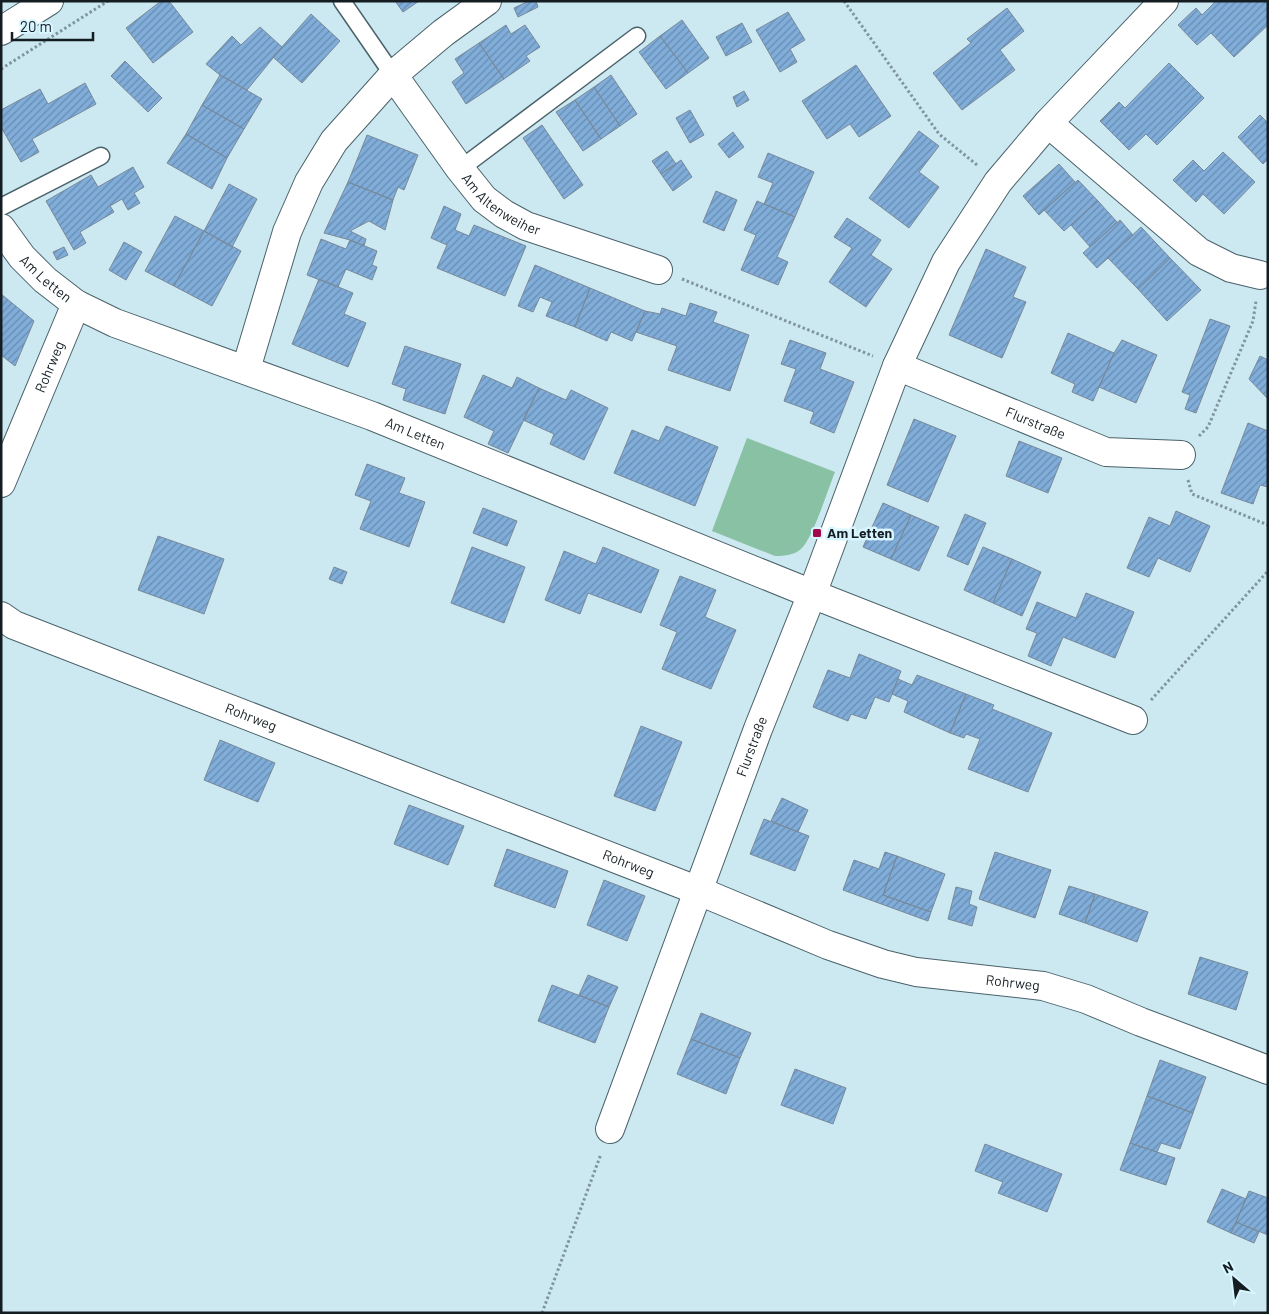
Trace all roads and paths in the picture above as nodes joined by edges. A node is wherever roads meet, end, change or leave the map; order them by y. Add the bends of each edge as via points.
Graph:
1 (49, 1) edge
2 (108, 1) edge
3 (342, 1) edge
4 (487, 1) edge
5 (844, 1) edge
6 (1164, 1) edge
7 (1, 31) edge
8 (637, 36) dead end
9 (1, 69) edge
10 (394, 74) junction
11 (1048, 124) junction
12 (101, 156) dead end
13 (460, 169) junction
14 (998, 182) junction
15 (1, 207) edge
16 (1, 228) edge
17 (658, 270) joint
18 (1260, 275) joint
19 (76, 304) junction
20 (896, 366) junction
21 (246, 369) junction
22 (1181, 455) junction
23 (1, 484) edge
24 (1268, 525) edge
25 (1268, 571) edge
26 (812, 594) junction
27 (1, 616) edge
28 (1133, 720) joint
29 (698, 891) junction
30 (1268, 1070) edge
31 (610, 1130) joint
32 (542, 1313) edge

1 - 7 street
2 - 9 path
3 - 10 lane
4 - 10 street
5 - 14 path via 939,134
6 - 11 street, Flurstraße
8 - 13 lane
10 - 13 street, Am Altenweiher
10 - 21 street via 334,141 309,182 287,232
11 - 14 street, Flurstraße
11 - 18 street via 1199,252 1232,268
12 - 15 lane
13 - 17 street, Am Altenweiher via 484,199 526,226
14 - 20 street, Flurstraße via 946,262
16 - 19 street, Am Letten via 22,257
17 - 20 path
18 - 22 path via 1253,321 1208,427
19 - 21 street, Am Letten via 115,323
19 - 23 street, Rohrweg
20 - 22 street, Flurstraße via 1106,452
20 - 26 street, Flurstraße
21 - 26 street, Am Letten via 372,416
22 - 24 path via 1192,494
25 - 28 path
26 - 28 street, Am Letten
26 - 29 street, Flurstraße
27 - 29 street, Rohrweg via 14,626 128,671
29 - 30 street, Rohrweg via 828,946 883,964 916,972 1043,986 1086,999
29 - 31 street, Flurstraße
31 - 32 path

